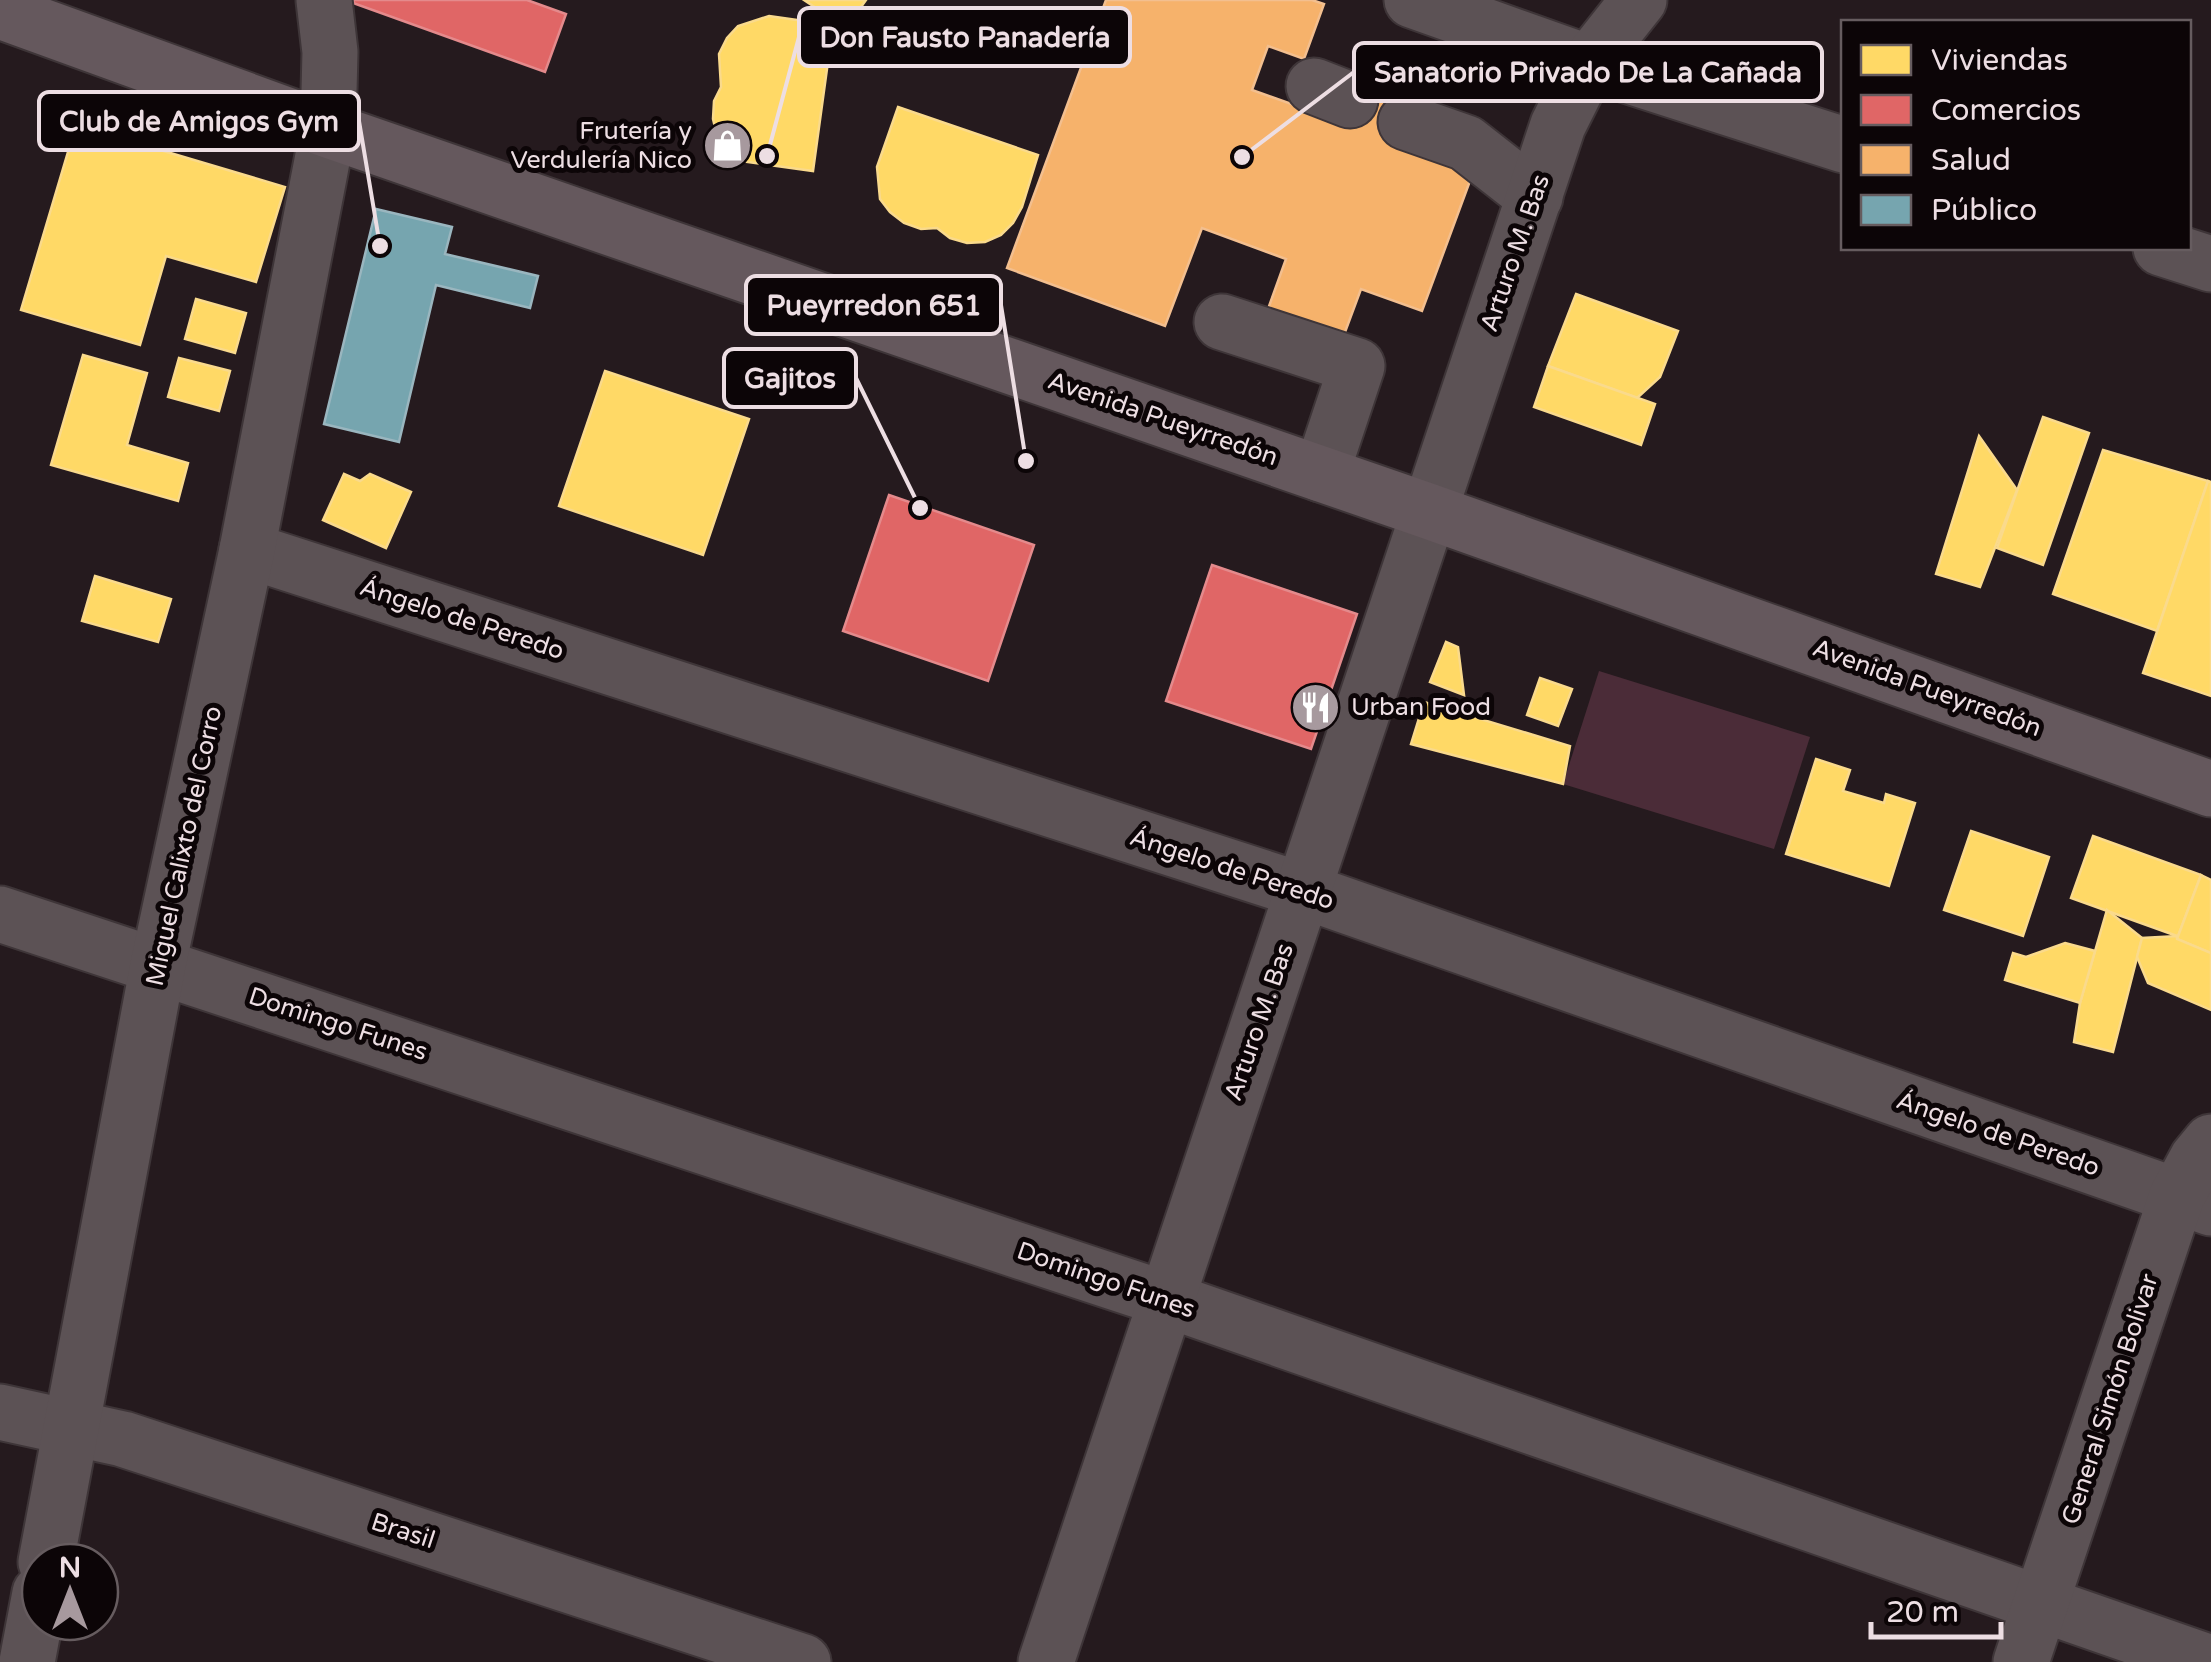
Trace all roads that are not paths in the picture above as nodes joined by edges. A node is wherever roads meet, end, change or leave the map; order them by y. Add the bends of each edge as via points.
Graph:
1 (324, 0) edge
2 (1412, 0) edge
3 (1639, 0) edge
4 (0, 12) edge
5 (1590, 63) junction
6 (1406, 122) dead end
7 (328, 130) junction
8 (1841, 144) edge
9 (1535, 197) junction
10 (2167, 250) edge
11 (2211, 264) edge
12 (1222, 322) dead end
13 (1320, 474) junction
14 (1428, 510) junction
15 (247, 550) junction
16 (2211, 789) edge
17 (1304, 892) junction
18 (0, 914) edge
19 (158, 964) junction
20 (2211, 1142) edge
21 (2194, 1202) edge
22 (1165, 1299) junction
23 (0, 1412) edge
24 (72, 1426) junction
25 (50, 1542) edge
26 (2042, 1606) junction
27 (803, 1662) edge
28 (1046, 1662) edge
29 (2021, 1662) edge
30 (2208, 1662) edge

1 - 7 street, Miguel Calixto del Corro
2 - 5 street
3 - 5 street, Arturo M. Bas
4 - 7 main road, Avenida Pueyrredón
5 - 8 street
5 - 9 street, Arturo M. Bas via 1558,125
6 - 9 street via 1466,144
7 - 13 main road, Avenida Pueyrredón
7 - 15 street, Miguel Calixto del Corro
9 - 14 street, Arturo M. Bas
10 - 11 street
12 - 13 street via 1356,366
13 - 14 main road, Avenida Pueyrredón
14 - 16 main road, Avenida Pueyrredón
14 - 17 street, Arturo M. Bas
15 - 17 street, Ángelo de Peredo
15 - 19 street, Miguel Calixto del Corro
17 - 21 street, Ángelo de Peredo
17 - 22 street, Arturo M. Bas
18 - 19 street, Domingo Funes
19 - 22 street, Domingo Funes
19 - 24 street, Miguel Calixto del Corro
20 - 21 street, General Simón Bolivar via 2197,1158
21 - 26 street, General Simón Bolivar
22 - 26 street, Domingo Funes
22 - 28 street, Arturo M. Bas
23 - 24 street, Brasil
24 - 25 street, Miguel Calixto del Corro
24 - 27 street, Brasil
26 - 29 street, General Simón Bolivar
26 - 30 street, Domingo Funes

